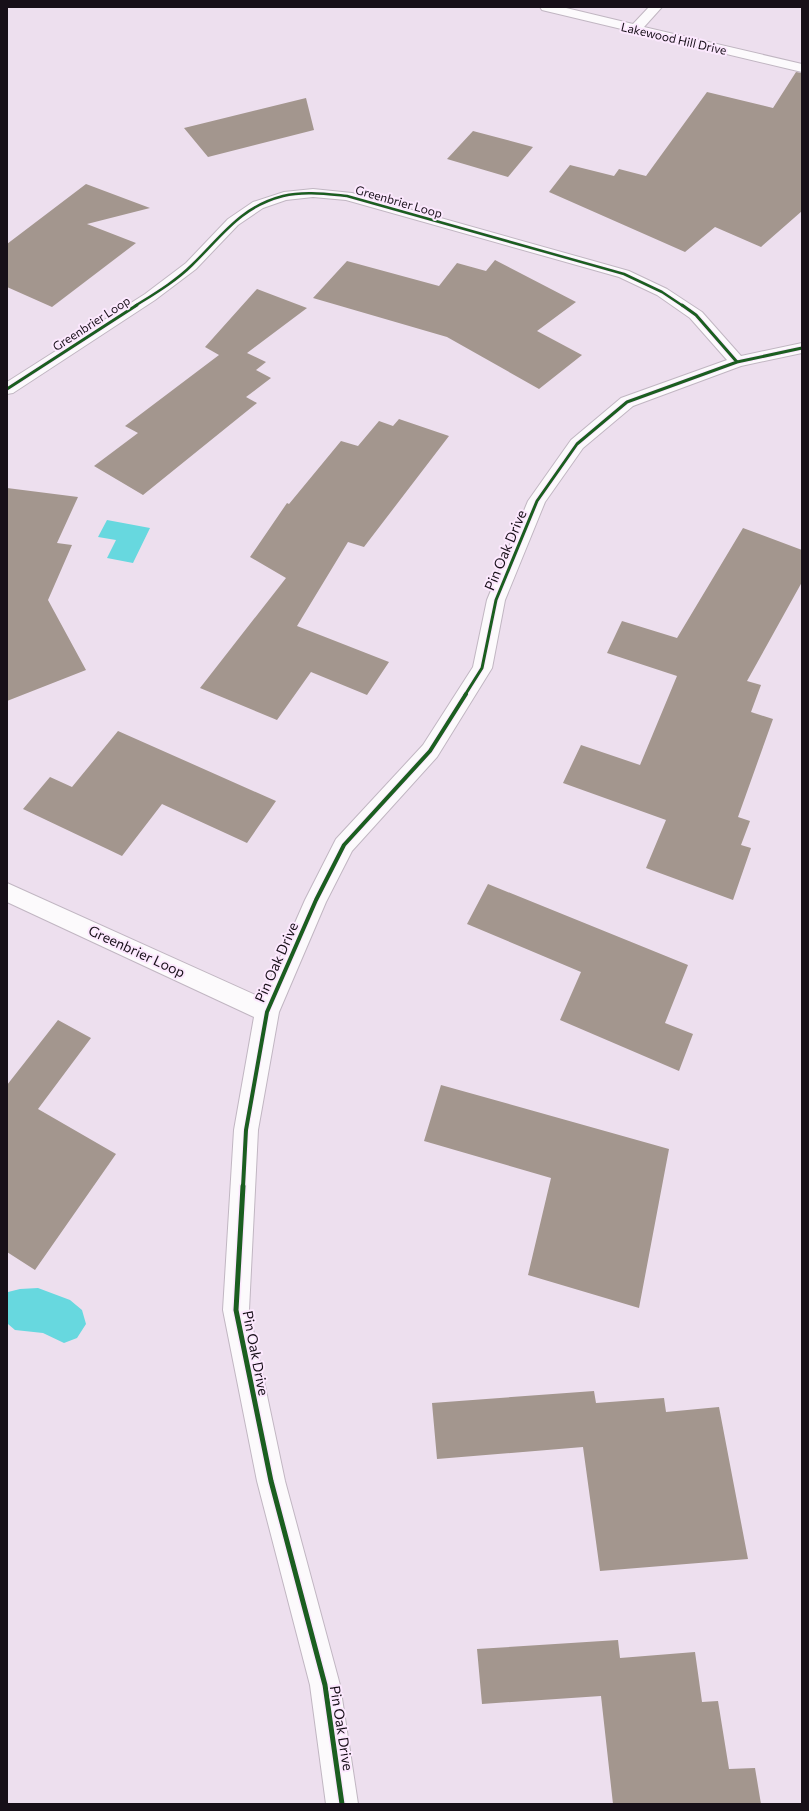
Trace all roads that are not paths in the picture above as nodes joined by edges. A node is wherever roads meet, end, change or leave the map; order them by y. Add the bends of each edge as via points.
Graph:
1 (546, 7) edge
2 (656, 7) edge
3 (636, 28) junction
4 (802, 68) edge
5 (802, 348) edge
6 (737, 362) junction
7 (7, 389) edge
8 (7, 892) edge
9 (267, 1012) junction
10 (342, 1804) edge

1 - 3 street, Lakewood Hill Drive
2 - 3 street
3 - 4 street, Lakewood Hill Drive
5 - 6 street, Pin Oak Drive
6 - 7 street, Greenbrier Loop via 696,315 662,292 624,274 347,196 314,193 284,196 258,205 233,222 191,266 150,297
6 - 9 street, Pin Oak Drive via 627,402 577,444 537,501 496,600 482,668 430,751 344,845 316,900
8 - 9 street, Greenbrier Loop
9 - 10 street, Pin Oak Drive via 246,1130 236,1310 271,1481 325,1685

